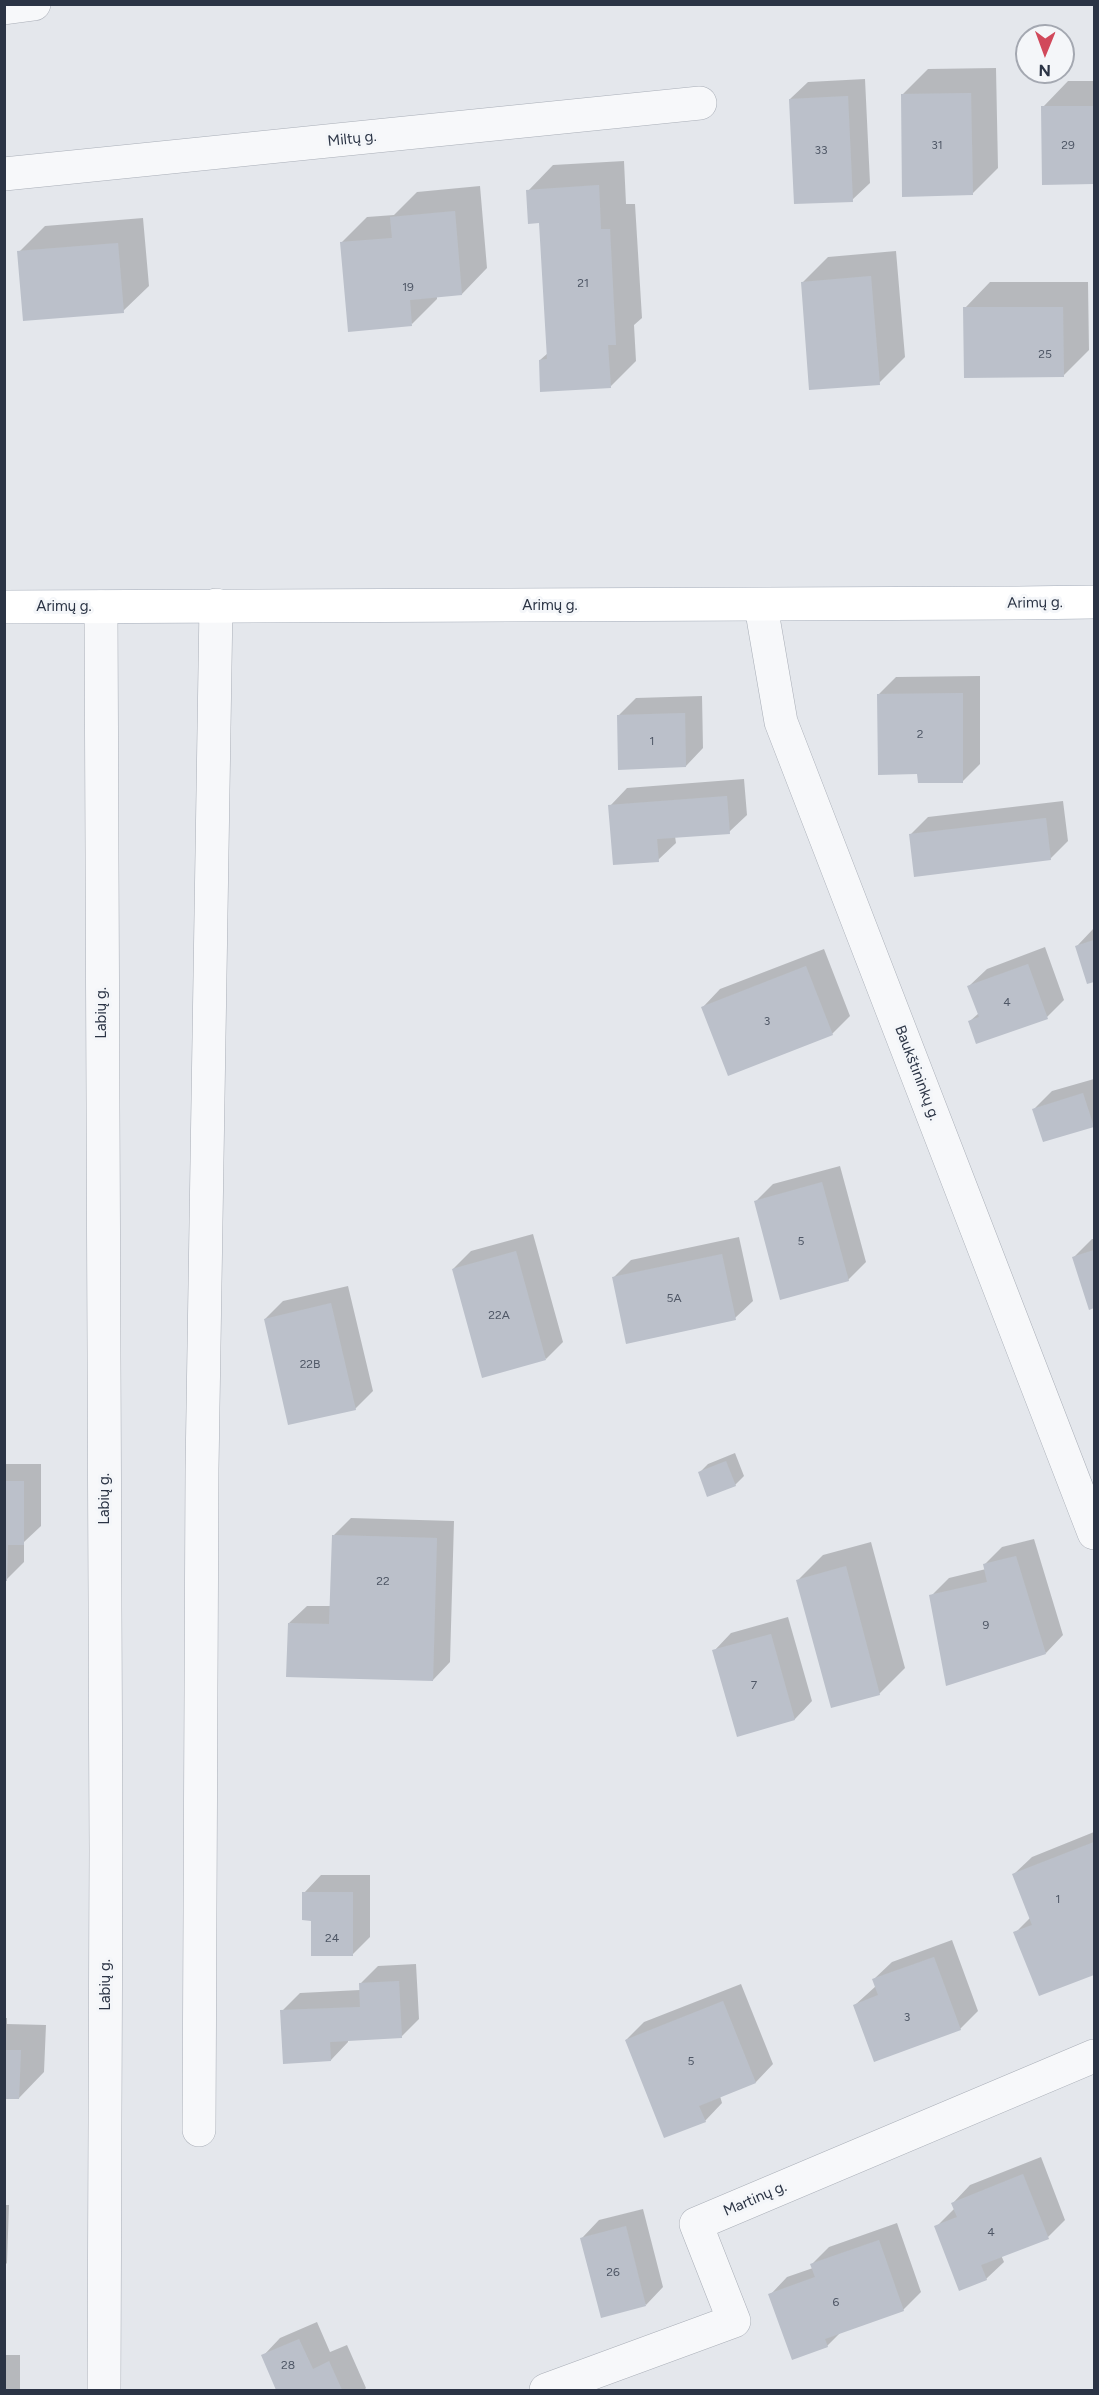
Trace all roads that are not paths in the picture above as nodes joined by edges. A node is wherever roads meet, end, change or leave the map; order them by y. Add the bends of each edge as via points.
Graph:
1 (34, 4) edge
2 (4, 8) edge
3 (700, 104) dead end
4 (4, 174) edge
5 (1095, 602) edge
6 (216, 605) junction
7 (761, 606) junction
8 (4, 607) edge
9 (100, 607) junction
10 (1095, 1533) edge
11 (1095, 2056) edge
12 (199, 2130) dead end
13 (104, 2391) edge
14 (546, 2391) edge

1 - 2 street
3 - 4 street, Miltų g.
5 - 7 main road, Arimų g.
6 - 7 main road, Arimų g.
6 - 9 main road, Arimų g.
6 - 12 street via 202,1469
7 - 10 street, Baukštininkų g. via 781,722
8 - 9 main road, Arimų g.
9 - 13 street, Labių g. via 106,1850
11 - 14 street, Martinų g. via 696,2224 734,2321

